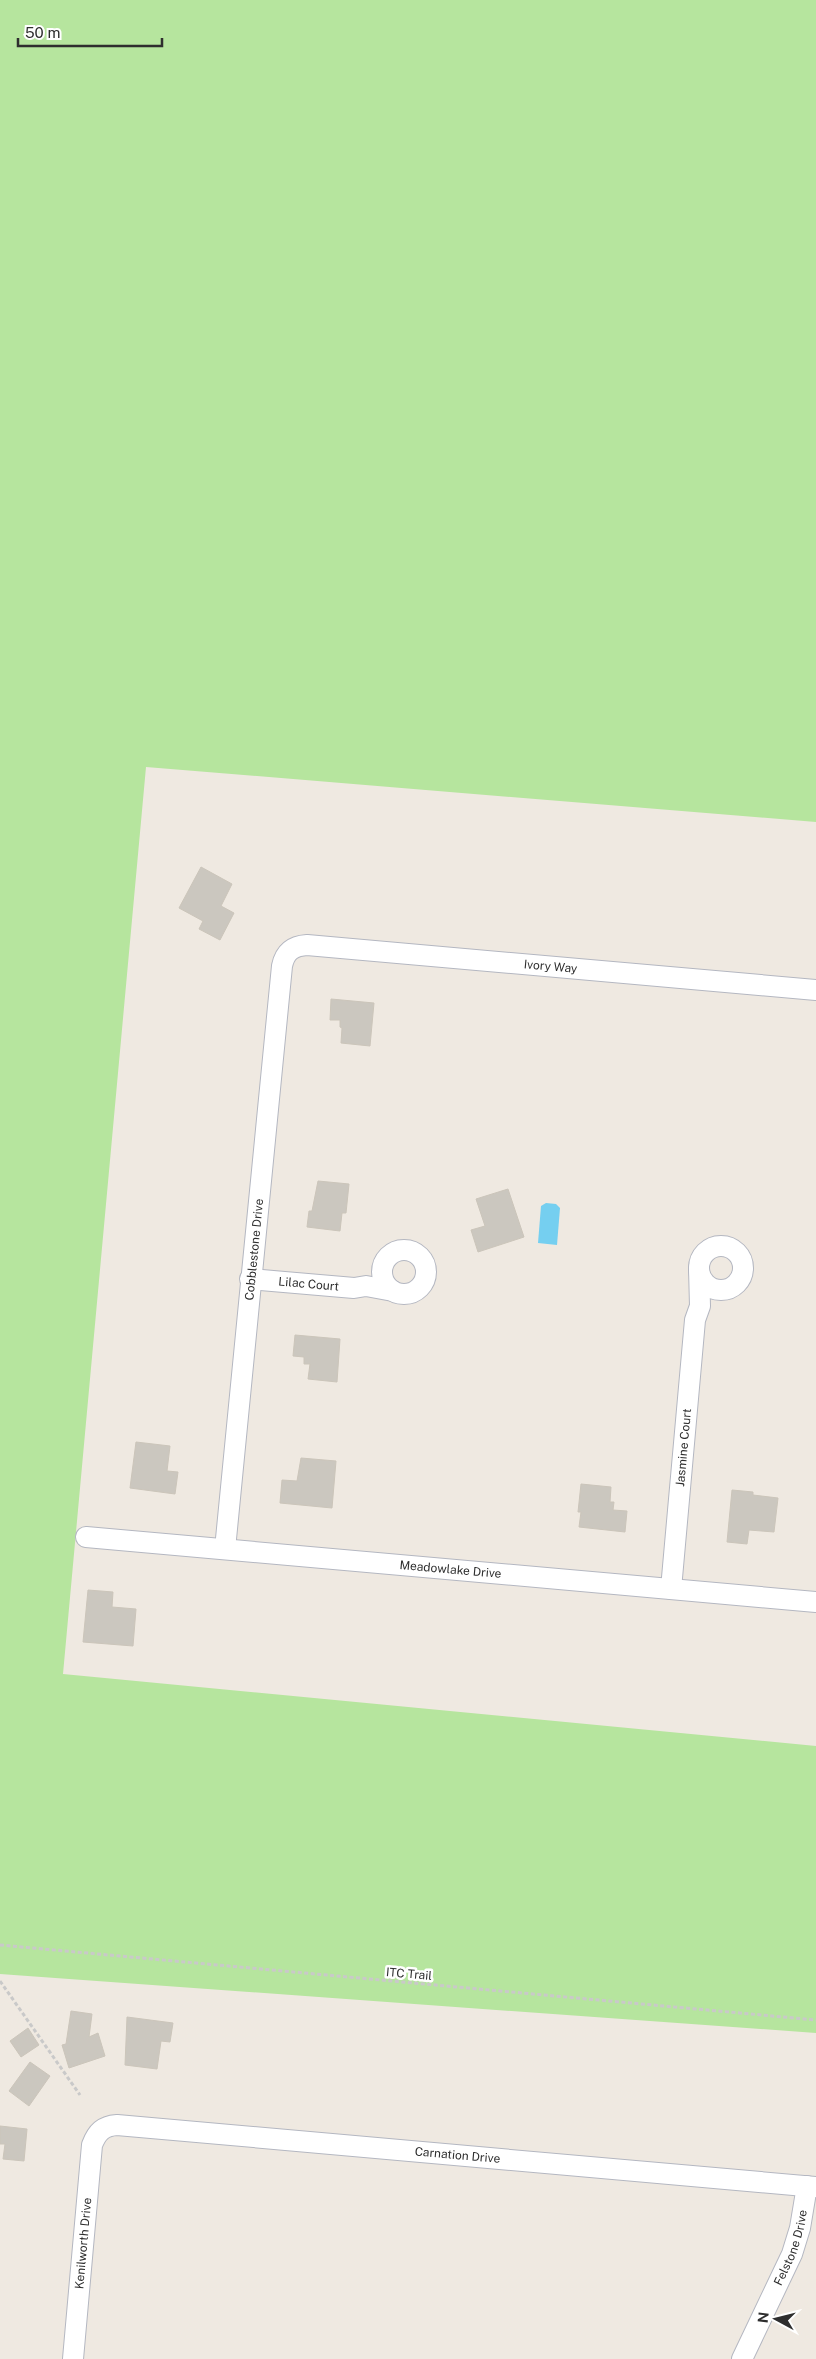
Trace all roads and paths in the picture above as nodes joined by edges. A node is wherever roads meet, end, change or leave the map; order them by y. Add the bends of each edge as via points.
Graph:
1 (288, 952) joint
2 (816, 990) edge
3 (383, 1265) junction
4 (699, 1268) junction
5 (250, 1279) junction
6 (366, 1286) junction
7 (723, 1290) junction
8 (393, 1291) junction
9 (700, 1306) junction
10 (86, 1537) dead end
11 (224, 1549) junction
12 (671, 1589) junction
13 (816, 1602) edge
14 (0, 1945) edge
15 (0, 1980) edge
16 (816, 2020) edge
17 (80, 2095) dead end
18 (100, 2130) joint
19 (811, 2187) edge
20 (73, 2359) edge
21 (742, 2359) edge

1 - 2 street, Ivory Way via 294,947 307,945
1 - 5 street, Cobblestone Drive via 282,966
3 - 6 street, Lilac Court
3 - 8 street via 384,1280
3 - 8 street, Lilac Court via 392,1254 407,1250 419,1256 426,1268 424,1282 414,1292 400,1294
4 - 7 street via 709,1287
4 - 7 street via 700,1260 710,1249 724,1246 736,1252 741,1258 743,1272 736,1284
4 - 9 street, Jasmine Court
5 - 6 street, Lilac Court via 354,1288
5 - 11 street, Cobblestone Drive
6 - 8 street, Lilac Court
7 - 9 street
9 - 12 street, Jasmine Court via 696,1320
10 - 11 street, Meadowlake Drive
11 - 12 street, Meadowlake Drive
12 - 13 street, Meadowlake Drive
14 - 16 path, ITC Trail
15 - 17 path
18 - 19 street, Carnation Drive via 117,2125
18 - 20 street, Kenilworth Drive via 92,2145
19 - 21 street, Felstone Drive via 792,2254

